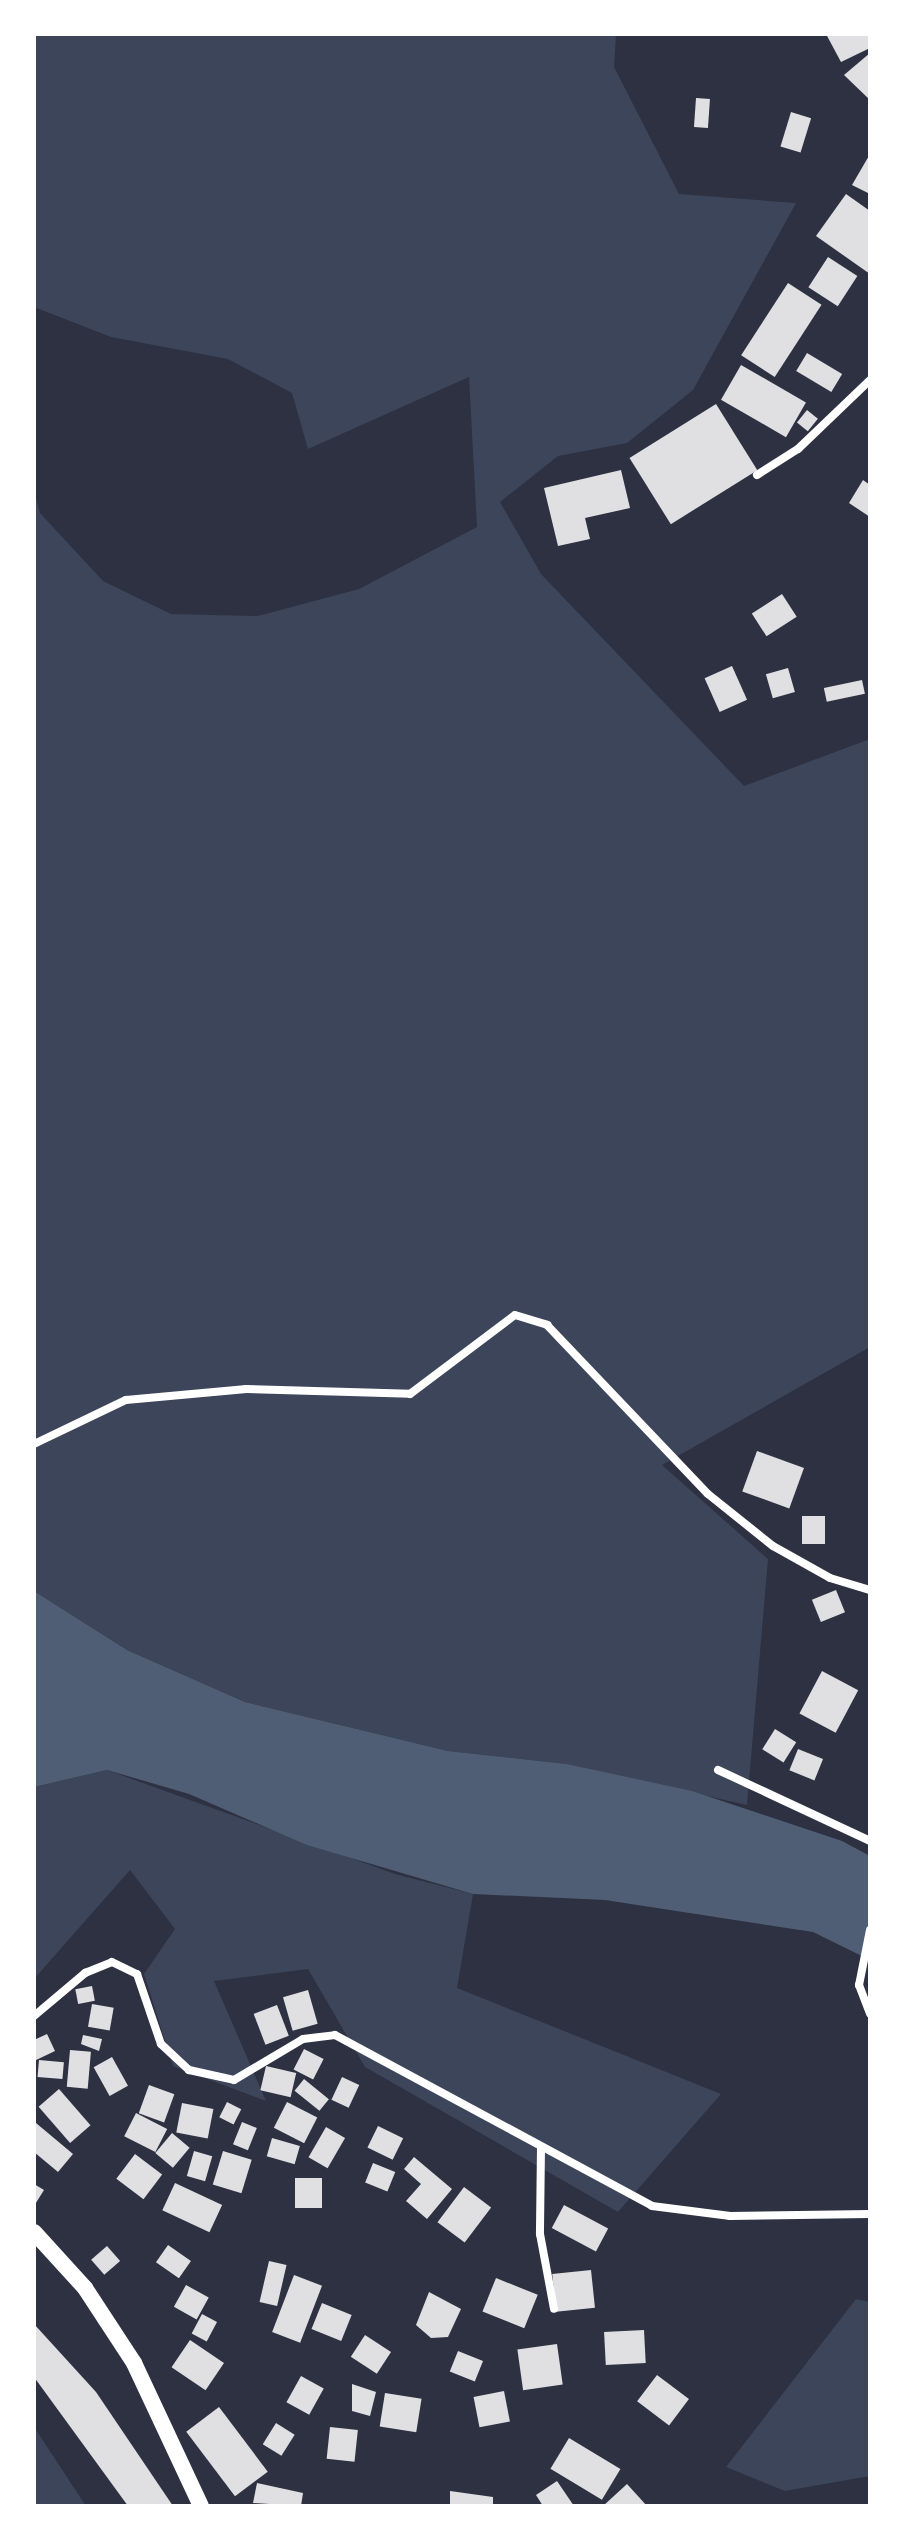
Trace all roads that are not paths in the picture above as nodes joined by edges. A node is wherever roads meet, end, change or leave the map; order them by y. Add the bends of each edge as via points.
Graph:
1 (870, 380) edge
2 (757, 475) dead end
3 (34, 1444) edge
4 (870, 1590) edge
5 (718, 1770) dead end
6 (870, 1841) edge
7 (870, 1930) edge
8 (870, 2014) edge
9 (34, 2016) edge
10 (541, 2147) junction
11 (870, 2214) edge
12 (34, 2232) edge
13 (554, 2309) dead end
14 (201, 2506) edge

1 - 2 street via 798,449
3 - 4 street via 126,1400 246,1389 410,1394 515,1315 547,1325 708,1494 773,1546 830,1578
5 - 6 street
7 - 8 street via 859,1985
9 - 10 street via 85,1973 112,1962 137,1974 161,2044 189,2070 234,2080 303,2039 335,2035
10 - 11 street via 652,2206 730,2216
10 - 13 street via 540,2234
12 - 14 main road via 85,2288 134,2363

